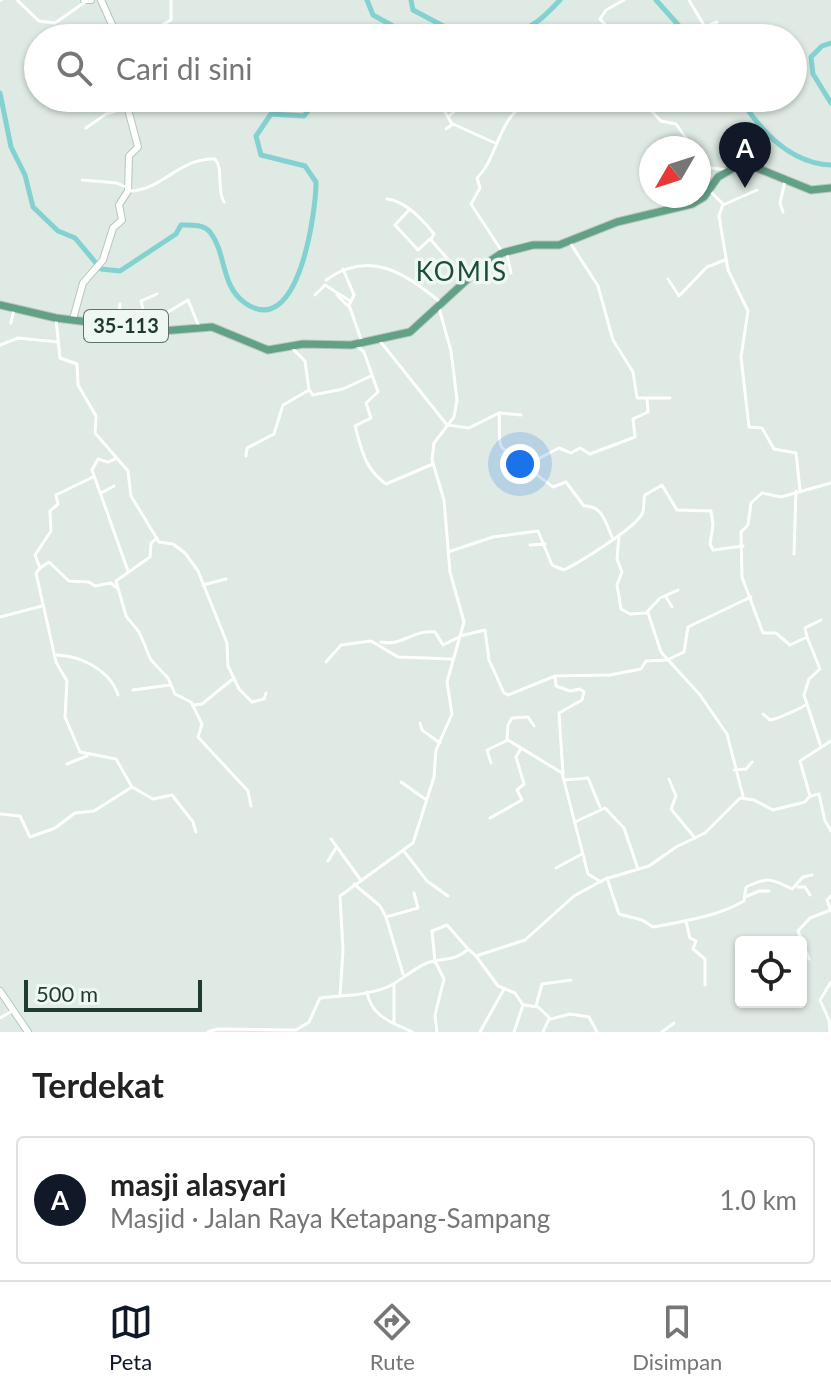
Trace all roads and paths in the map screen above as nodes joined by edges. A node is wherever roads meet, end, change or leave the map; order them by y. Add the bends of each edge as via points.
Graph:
1 (17, 0) edge
2 (87, 0) edge
3 (101, 0) edge
4 (171, 0) edge
5 (624, 0) edge
6 (689, 0) edge
7 (717, 22) dead end
8 (112, 24) edge
9 (165, 24) edge
10 (605, 24) edge
11 (703, 24) edge
12 (712, 24) edge
13 (112, 112) edge
14 (128, 112) edge
15 (445, 112) edge
16 (454, 112) edge
17 (520, 112) edge
18 (652, 112) edge
19 (448, 117) junction
20 (452, 124) junction
21 (86, 128) dead end
22 (446, 129) dead end
23 (684, 136) edge
24 (495, 143) junction
25 (711, 168) edge
26 (728, 170) junction
27 (82, 180) dead end
28 (785, 181) junction
29 (831, 188) edge
30 (128, 190) junction
31 (711, 190) edge
32 (757, 190) dead end
33 (711, 192) edge
34 (387, 199) dead end
35 (224, 202) dead end
36 (723, 205) junction
37 (675, 208) edge
38 (409, 210) junction
39 (783, 212) dead end
40 (431, 238) junction
41 (569, 241) junction
42 (504, 252) junction
43 (725, 260) junction
44 (343, 269) junction
45 (511, 273) dead end
46 (668, 279) dead end
47 (326, 280) dead end
48 (466, 280) junction
49 (336, 293) junction
50 (157, 294) dead end
51 (315, 295) dead end
52 (350, 301) junction
53 (120, 304) dead end
54 (439, 304) junction
55 (0, 305) edge
56 (14, 308) junction
57 (350, 308) junction
58 (56, 318) junction
59 (73, 319) junction
60 (11, 323) dead end
61 (118, 325) junction
62 (200, 328) junction
63 (152, 329) junction
64 (379, 340) junction
65 (58, 342) junction
66 (362, 343) junction
67 (0, 345) edge
68 (351, 345) junction
69 (291, 347) junction
70 (371, 376) junction
71 (309, 390) junction
72 (670, 398) dead end
73 (647, 400) junction
74 (499, 413) junction
75 (521, 415) dead end
76 (447, 425) junction
77 (246, 456) dead end
78 (116, 458) junction
79 (521, 460) junction
80 (433, 464) junction
81 (93, 477) junction
82 (831, 483) edge
83 (114, 486) dead end
84 (798, 490) junction
85 (101, 493) junction
86 (619, 536) junction
87 (157, 538) junction
88 (612, 539) junction
89 (545, 544) junction
90 (530, 545) dead end
91 (743, 546) junction
92 (448, 552) junction
93 (794, 554) dead end
94 (40, 568) junction
95 (128, 571) junction
96 (226, 579) dead end
97 (203, 585) junction
98 (678, 590) dead end
99 (120, 591) junction
100 (665, 596) junction
101 (751, 597) junction
102 (42, 606) junction
103 (672, 607) dead end
104 (647, 612) junction
105 (0, 617) edge
106 (821, 620) dead end
107 (460, 636) junction
108 (807, 637) junction
109 (377, 642) junction
110 (57, 655) junction
111 (452, 659) junction
112 (667, 660) junction
113 (326, 662) dead end
114 (555, 676) junction
115 (234, 678) junction
116 (170, 685) junction
117 (133, 690) dead end
118 (266, 693) dead end
119 (118, 695) dead end
120 (807, 704) junction
121 (193, 705) junction
122 (763, 714) dead end
123 (420, 723) dead end
124 (534, 726) dead end
125 (507, 740) junction
126 (831, 741) edge
127 (440, 743) junction
128 (821, 747) junction
129 (520, 750) junction
130 (90, 754) junction
131 (752, 762) dead end
132 (491, 763) dead end
133 (67, 764) dead end
134 (734, 770) junction
135 (564, 777) junction
136 (669, 779) dead end
137 (401, 782) dead end
138 (132, 787) junction
139 (810, 796) junction
140 (743, 797) junction
141 (425, 799) junction
142 (251, 806) dead end
143 (601, 809) junction
144 (0, 814) edge
145 (490, 818) dead end
146 (575, 822) junction
147 (831, 831) edge
148 (196, 832) dead end
149 (695, 838) junction
150 (331, 839) dead end
151 (336, 848) junction
152 (403, 850) junction
153 (582, 854) junction
154 (328, 861) dead end
155 (556, 868) dead end
156 (638, 869) junction
157 (812, 875) dead end
158 (607, 878) junction
159 (360, 879) junction
160 (601, 882) junction
161 (354, 883) junction
162 (795, 888) junction
163 (769, 891) dead end
164 (414, 893) dead end
165 (810, 895) dead end
166 (448, 896) dead end
167 (831, 896) edge
168 (745, 897) junction
169 (831, 911) edge
170 (386, 917) junction
171 (686, 922) junction
172 (468, 949) junction
173 (476, 956) junction
174 (809, 959) dead end
175 (435, 961) junction
176 (403, 974) junction
177 (571, 980) dead end
178 (831, 982) edge
179 (394, 984) junction
180 (705, 985) dead end
181 (504, 989) junction
182 (0, 992) edge
183 (367, 992) junction
184 (340, 996) junction
185 (523, 1005) junction
186 (536, 1006) junction
187 (14, 1010) junction
188 (0, 1018) edge
189 (549, 1019) junction
190 (674, 1023) dead end
191 (394, 1025) junction
192 (296, 1031) edge
193 (28, 1032) edge
194 (208, 1032) edge
195 (412, 1032) edge
196 (437, 1032) edge
197 (480, 1032) edge
198 (514, 1032) edge
199 (543, 1032) edge
200 (597, 1032) edge
201 (662, 1032) edge
202 (830, 1032) edge

1 - 2 street via 39,21 55,23
3 - 8 street
4 - 9 street
5 - 10 street via 606,10 600,19
6 - 11 street
7 - 12 street
13 - 21 street
14 - 30 street via 138,147 129,156
15 - 19 street
16 - 19 street
17 - 24 street via 503,126
18 - 23 street via 661,121 676,124
19 - 20 street
20 - 22 street
20 - 24 street
24 - 42 street via 471,204
25 - 26 street
26 - 28 main road via 757,168
26 - 31 main road, 35-113
27 - 30 street via 117,183
28 - 29 main road via 811,190
28 - 39 street
30 - 35 street via 148,189 174,169 215,159
30 - 59 street via 119,205 122,220 113,228 106,254 82,285
32 - 36 street
33 - 36 street
34 - 38 street
36 - 43 street via 719,216
37 - 41 main road, 35-113
38 - 40 street via 433,233
38 - 40 street via 395,224 398,230 417,250
40 - 48 street
41 - 42 main road, 35-113
41 - 73 street via 598,286 613,340 633,372 637,398
42 - 45 street
42 - 48 main road, 35-113
43 - 46 street via 707,267 679,296
43 - 84 street via 747,304 741,357 749,427 761,427 774,449 796,453
44 - 47 street
44 - 52 street via 354,295
44 - 54 street via 364,266 403,273
48 - 54 main road, 35-113
49 - 51 street via 325,285
49 - 52 street
49 - 57 street
50 - 63 street via 141,300
52 - 57 street
53 - 61 street
54 - 64 main road, 35-113 via 410,332
54 - 76 street via 457,392
55 - 56 main road, 35-113
56 - 58 main road, 35-113
56 - 60 street
57 - 66 street
58 - 59 main road, 35-113
58 - 65 street
59 - 61 main road, 35-113
61 - 63 main road, 35-113
62 - 63 main road, 35-113
62 - 63 street via 188,300 163,315
62 - 69 main road, 35-113 via 215,328 262,348
64 - 66 main road, 35-113
64 - 76 street
65 - 67 street via 18,338
65 - 78 street via 61,360 77,364 78,385 96,416 93,430
66 - 68 main road, 35-113
68 - 69 main road, 35-113
68 - 70 street via 364,352
69 - 71 street via 305,361
70 - 71 street via 343,389 313,395
70 - 80 street via 378,392 366,403 371,417 355,426 366,463 386,484
71 - 77 street via 283,405 274,434 247,448
72 - 73 street
73 - 79 street via 648,412 633,419 635,437 590,454 559,448 536,460
74 - 75 street
74 - 76 street via 469,428
74 - 79 street via 500,444
76 - 80 street via 434,443
78 - 81 street via 96,461
78 - 87 street via 128,471 131,496
79 - 88 street via 553,487 566,482 584,506 602,514
80 - 92 street via 444,500
81 - 85 street
81 - 94 street via 56,495 51,531 35,555
82 - 84 street
83 - 85 street
84 - 91 street via 781,497 765,492 753,499 748,525 741,532
84 - 93 street
85 - 95 street
86 - 88 street
86 - 91 street via 642,516 645,495 662,485 677,510 711,511 713,550
86 - 104 street via 620,607 630,614
87 - 95 street via 150,557
87 - 97 street via 187,554
88 - 89 street via 590,559 559,571
89 - 90 street
89 - 92 street via 538,531 486,539
91 - 101 street via 742,577
92 - 107 street via 463,612
94 - 99 street via 49,562 69,581 111,583
94 - 102 street via 36,573
95 - 99 street via 116,581
96 - 97 street
97 - 115 street via 227,643
98 - 100 street
99 - 116 street via 126,616
100 - 103 street
100 - 104 street
101 - 108 street via 763,633 776,633 790,645
101 - 112 street via 688,627 684,652
102 - 105 street
102 - 110 street
104 - 112 street
106 - 108 street via 805,628
107 - 109 street via 443,645 435,632 422,631 396,644
107 - 111 street
107 - 114 street via 485,630 489,660 505,695
108 - 120 street via 820,669 807,683
109 - 111 street via 398,657
109 - 113 street via 341,645
110 - 119 street via 87,661 109,677
110 - 130 street via 67,681 65,719 78,751
111 - 127 street via 446,686 452,714
112 - 114 street via 646,661 641,669 623,674
112 - 134 street via 727,734
114 - 135 street via 560,689 584,692 579,703 559,713
115 - 118 street via 251,702 264,699
115 - 121 street via 202,704
116 - 117 street
116 - 121 street
120 - 122 street via 778,719
120 - 128 street
121 - 142 street via 202,724 198,737 248,791
123 - 127 street
124 - 125 street via 526,716 512,718
125 - 129 street
125 - 132 street via 487,750
126 - 128 street
127 - 141 street
128 - 139 street via 800,761
129 - 135 street via 551,764
129 - 145 street via 516,757 524,784 517,790 522,800
130 - 133 street
130 - 138 street via 119,761
131 - 134 street
134 - 140 street
135 - 143 street via 588,778
135 - 146 street
136 - 149 street via 676,796 671,809
137 - 141 street
138 - 144 street via 94,811 75,813 30,837 20,816
138 - 148 street via 153,799 172,795
139 - 140 street via 775,810
139 - 147 street via 820,795
140 - 149 street
141 - 152 street via 415,839
143 - 146 street
143 - 156 street via 622,823
146 - 153 street
149 - 156 street
150 - 151 street
151 - 154 street
151 - 159 street
152 - 159 street
152 - 166 street via 427,881
153 - 155 street
153 - 160 street via 589,877
156 - 158 street
157 - 162 street
158 - 160 street
158 - 171 street via 617,911 625,918 653,927
159 - 161 street
160 - 173 street via 574,896 525,940
161 - 170 street
161 - 184 street via 339,899
162 - 165 street via 802,886
162 - 168 street via 761,880 746,887
163 - 168 street
164 - 170 street via 418,908
167 - 169 street
168 - 171 street via 729,909
169 - 174 street via 810,918 798,932
170 - 176 street
171 - 180 street via 696,941 693,949 705,959
172 - 173 street
172 - 175 street via 458,958
172 - 175 street via 443,924 432,935
173 - 181 street
175 - 176 street
175 - 196 street via 444,979 435,1015
176 - 179 street
177 - 186 street via 542,984
178 - 202 street via 820,1000
179 - 183 street
179 - 191 street
181 - 185 street via 515,993
181 - 197 street
182 - 187 street
183 - 184 street
183 - 191 street via 372,1007
184 - 192 street via 320,998 309,1022
185 - 186 street
185 - 198 street
186 - 189 street
187 - 188 street
187 - 193 street
189 - 199 street
189 - 200 street via 568,1014 589,1017
190 - 201 street
191 - 195 street
192 - 194 street

